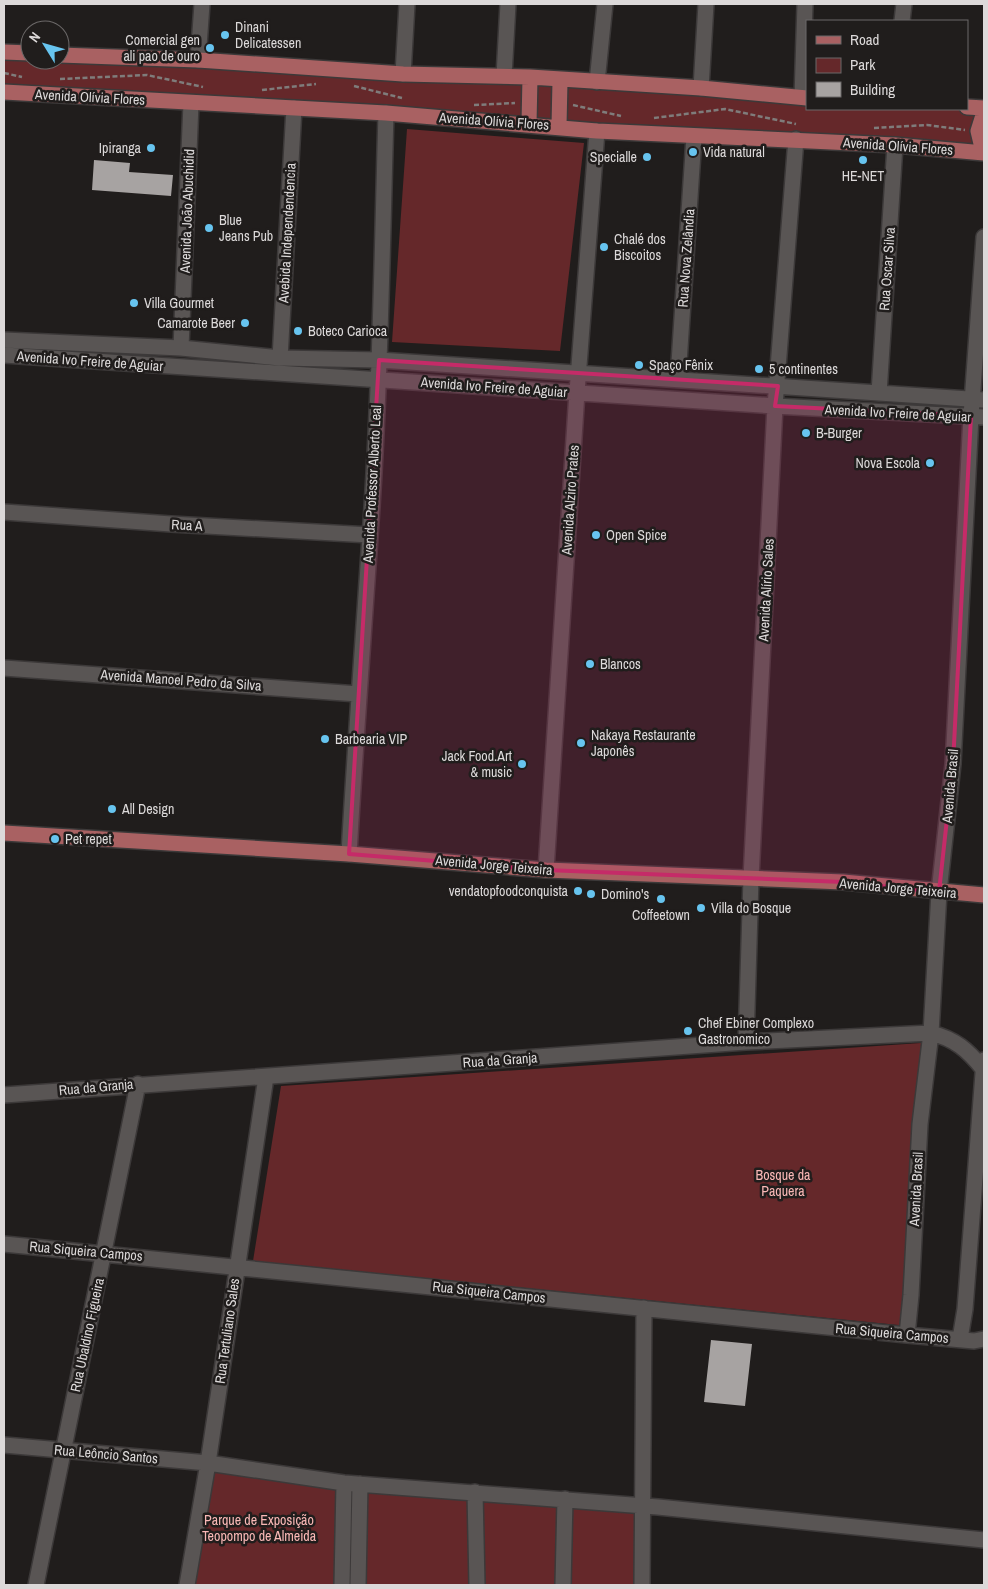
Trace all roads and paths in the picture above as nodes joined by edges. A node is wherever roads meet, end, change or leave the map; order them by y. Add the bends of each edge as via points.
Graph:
1 (202, 4) edge
2 (407, 4) edge
3 (508, 4) edge
4 (605, 4) edge
5 (706, 4) edge
6 (805, 4) edge
7 (904, 4) edge
8 (902, 20) edge
9 (4, 52) edge
10 (20, 53) edge
11 (70, 54) edge
12 (198, 60) junction
13 (4, 74) edge
14 (404, 74) junction
15 (504, 76) junction
16 (530, 77) junction
17 (30, 78) dead end
18 (58, 79) dead end
19 (560, 80) junction
20 (597, 82) junction
21 (325, 83) dead end
22 (352, 86) dead end
23 (203, 87) dead end
24 (700, 88) junction
25 (260, 91) dead end
26 (4, 92) edge
27 (804, 97) edge
28 (406, 100) dead end
29 (530, 102) junction
30 (559, 102) junction
31 (191, 103) junction
32 (472, 105) dead end
33 (968, 107) edge
34 (294, 108) junction
35 (984, 108) edge
36 (984, 112) edge
37 (386, 113) junction
38 (629, 118) dead end
39 (647, 119) dead end
40 (529, 124) junction
41 (559, 126) junction
42 (867, 128) dead end
43 (598, 131) junction
44 (978, 131) junction
45 (798, 132) junction
46 (694, 137) junction
47 (895, 145) junction
48 (984, 153) edge
49 (984, 237) edge
50 (4, 340) edge
51 (181, 348) junction
52 (4, 355) edge
53 (280, 358) junction
54 (379, 360) junction
55 (579, 373) junction
56 (678, 378) junction
57 (377, 380) junction
58 (778, 386) junction
59 (577, 392) junction
60 (879, 393) junction
61 (978, 399) edge
62 (775, 406) junction
63 (978, 417) edge
64 (4, 512) edge
65 (370, 536) junction
66 (4, 668) edge
67 (358, 694) junction
68 (4, 833) edge
69 (349, 854) junction
70 (546, 870) junction
71 (752, 878) junction
72 (940, 892) junction
73 (984, 895) edge
74 (931, 1033) junction
75 (746, 1042) junction
76 (984, 1065) edge
77 (266, 1078) junction
78 (138, 1084) junction
79 (4, 1095) edge
80 (980, 1159) edge
81 (4, 1244) edge
82 (104, 1252) junction
83 (236, 1266) junction
84 (644, 1308) junction
85 (907, 1335) junction
86 (976, 1341) edge
87 (4, 1445) edge
88 (64, 1450) junction
89 (208, 1463) junction
90 (344, 1483) junction
91 (360, 1484) junction
92 (475, 1492) junction
93 (565, 1498) junction
94 (643, 1507) junction
95 (984, 1540) edge
96 (36, 1585) edge
97 (187, 1585) edge
98 (342, 1585) edge
99 (358, 1585) edge
100 (477, 1585) edge
101 (563, 1585) edge
102 (642, 1585) edge

1 - 12 street
2 - 14 street
3 - 15 street
4 - 20 street
5 - 24 street
6 - 27 street
7 - 8 street
9 - 10 main road
11 - 12 main road
12 - 14 main road
13 - 17 path
14 - 15 main road
15 - 16 main road
16 - 19 main road
16 - 29 main road
18 - 23 path via 147,75
19 - 20 main road
19 - 30 main road
20 - 24 main road
21 - 25 path
22 - 28 path
24 - 27 main road
26 - 31 main road, Avenida Olívia Flores
29 - 32 path
29 - 40 main road
30 - 38 path
30 - 41 main road
31 - 34 main road, Avenida Olívia Flores
31 - 51 street, Avenida João Abuchidid
33 - 35 main road
34 - 37 main road, Avenida Olívia Flores
34 - 53 street, Avebida Independendencia
36 - 44 main road
37 - 40 main road, Avenida Olívia Flores
37 - 54 street, Avenida Professor Alberto Leal
39 - 45 path via 724,109
40 - 41 main road, Avenida Olívia Flores
41 - 43 main road, Avenida Olívia Flores
42 - 44 path via 927,125
43 - 46 main road, Avenida Olívia Flores
43 - 55 street, Avenida Alziro Prates
44 - 48 main road
45 - 46 main road, Avenida Olívia Flores
45 - 47 main road, Avenida Olívia Flores
45 - 58 street, Avenida Alírio Sales
46 - 56 street, Rua Nova Zelândia
47 - 48 main road, Avenida Olívia Flores
47 - 60 street, Rua Oscar Silva
49 - 61 street, Avenida Brasil
50 - 51 street, Avenida Ivo Freire de Aguiar
51 - 53 street, Avenida Ivo Freire de Aguiar
52 - 57 street, Avenida Ivo Freire de Aguiar
53 - 54 street, Avenida Ivo Freire de Aguiar
54 - 55 street, Avenida Ivo Freire de Aguiar
54 - 57 street, Avenida Professor Alberto Leal
55 - 56 street, Avenida Ivo Freire de Aguiar
55 - 59 street, Avenida Alziro Prates
56 - 58 street, Avenida Ivo Freire de Aguiar
57 - 59 street, Avenida Ivo Freire de Aguiar
57 - 65 street, Avenida Professor Alberto Leal
58 - 60 street, Avenida Ivo Freire de Aguiar
58 - 62 street, Avenida Alírio Sales
59 - 62 street, Avenida Ivo Freire de Aguiar
59 - 70 street, Avenida Alziro Prates
60 - 61 street, Avenida Ivo Freire de Aguiar
61 - 63 street, Avenida Brasil
62 - 63 street, Avenida Ivo Freire de Aguiar
62 - 71 street, Avenida Alírio Sales
63 - 72 street, Avenida Brasil via 953,764
64 - 65 street, Rua A
65 - 67 street, Avenida Professor Alberto Leal
66 - 67 street, Avenida Manoel Pedro da Silva
67 - 69 street, Avenida Professor Alberto Leal
68 - 69 main road, Avenida Jorge Teixeira
69 - 70 main road, Avenida Jorge Teixeira
70 - 71 main road, Avenida Jorge Teixeira
71 - 72 main road, Avenida Jorge Teixeira via 843,882
71 - 75 street, Avenida Alírio Sales
72 - 73 main road, Avenida Jorge Teixeira
72 - 74 street, Avenida Brasil
74 - 75 street, Rua da Granja
74 - 76 street, Rua da Granja via 964,1047
74 - 85 street, Avenida Brasil via 920,1124
75 - 77 street, Rua da Granja
76 - 80 street
77 - 78 street, Rua da Granja
77 - 83 street, Rua Tertuliano Sales
78 - 79 street, Rua da Granja
78 - 82 street, Rua Ubaldino Figueira
80 - 86 street
81 - 82 street, Rua Siqueira Campos
82 - 83 street, Rua Siqueira Campos
82 - 88 street, Rua Ubaldino Figueira
83 - 84 street, Rua Siqueira Campos
83 - 89 street, Rua Tertuliano Sales
84 - 85 street, Rua Siqueira Campos
84 - 94 street
85 - 86 street, Rua Siqueira Campos
87 - 88 street, Rua Leôncio Santos
88 - 89 street, Rua Leôncio Santos
88 - 96 street, Rua Ubaldino Figueira
89 - 90 street, Rua Leôncio Santos
89 - 97 street, Rua Tertuliano Sales
90 - 91 street, Rua Leôncio Santos
90 - 98 street
91 - 92 street, Rua Leôncio Santos
91 - 99 street
92 - 93 street, Rua Leôncio Santos
92 - 100 street
93 - 94 street, Rua Leôncio Santos
93 - 101 street
94 - 95 street, Rua Leôncio Santos
94 - 102 street

